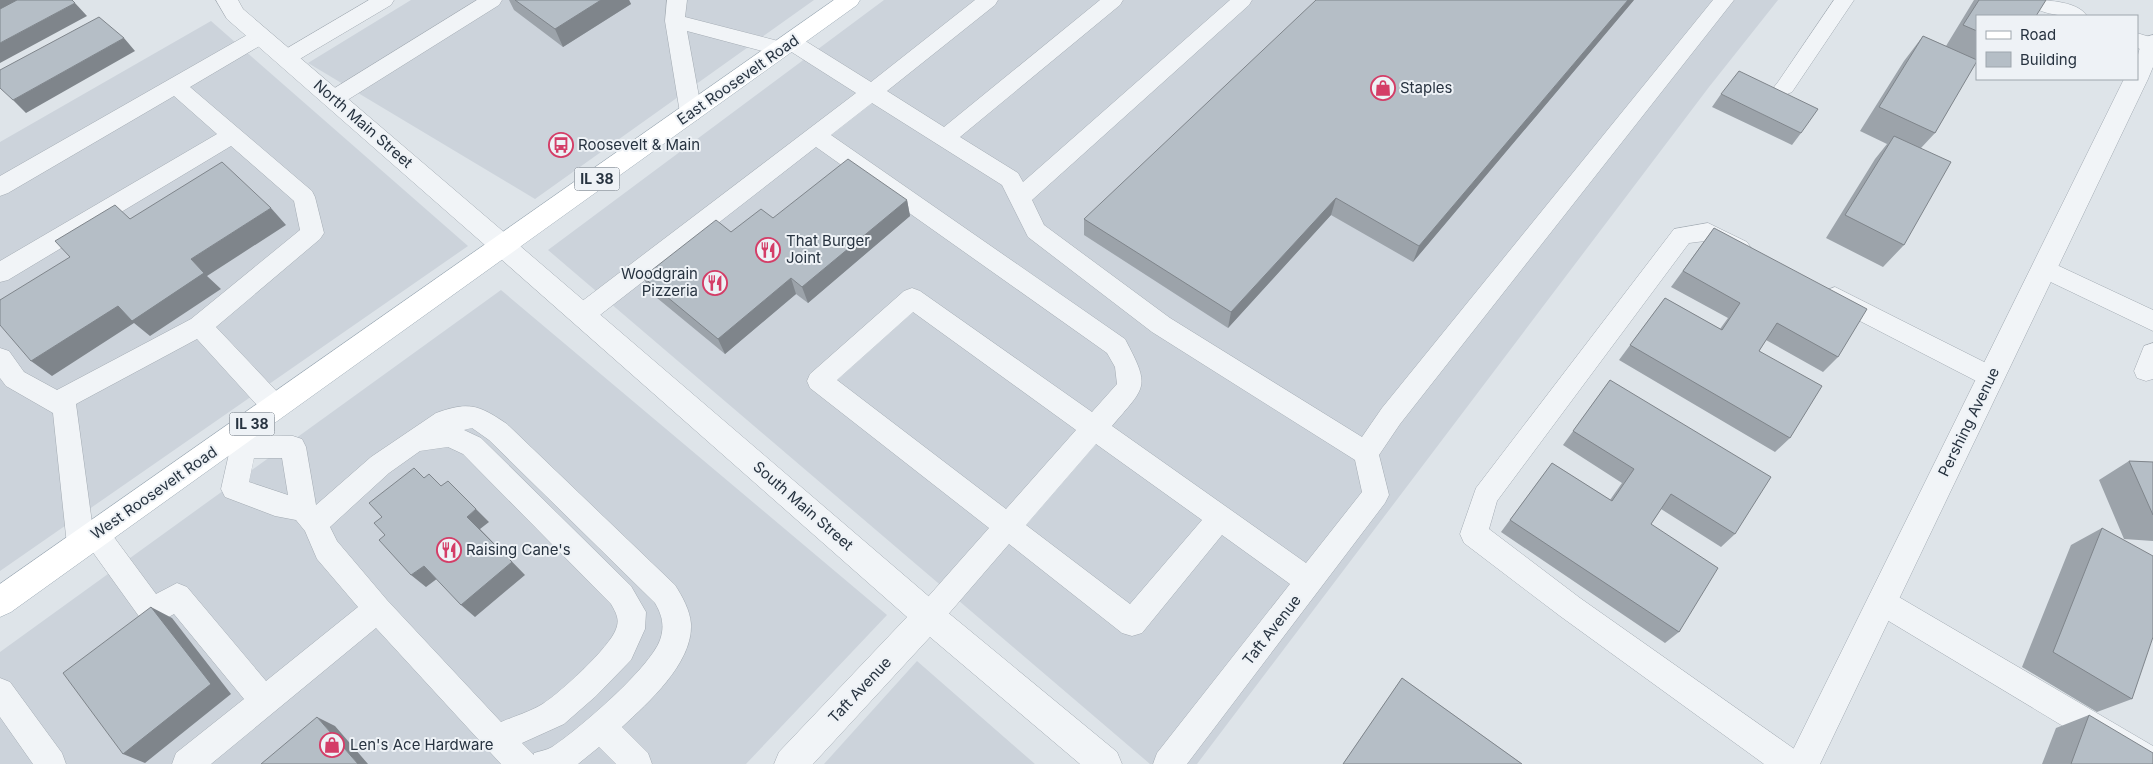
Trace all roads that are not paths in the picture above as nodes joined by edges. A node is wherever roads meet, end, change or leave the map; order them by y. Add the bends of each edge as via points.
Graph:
1 (227, 0) edge
2 (384, 0) edge
3 (492, 0) edge
4 (678, 0) edge
5 (849, 0) edge
6 (988, 0) edge
7 (1113, 0) edge
8 (1242, 0) edge
9 (1724, 0) edge
10 (1844, 0) edge
11 (2036, 0) edge
12 (2074, 15) edge
13 (675, 21) junction
14 (261, 36) junction
15 (786, 45) junction
16 (286, 58) junction
17 (2144, 58) edge
18 (2138, 71) edge
19 (2134, 80) edge
20 (176, 86) junction
21 (1785, 87) dead end
22 (873, 92) junction
23 (333, 99) junction
24 (692, 113) junction
25 (232, 134) junction
26 (814, 135) junction
27 (945, 138) junction
28 (0, 187) edge
29 (1020, 198) junction
30 (503, 246) junction
31 (1761, 259) edge
32 (2044, 268) junction
33 (0, 273) edge
34 (1815, 286) edge
35 (582, 315) junction
36 (2153, 321) edge
37 (200, 326) junction
38 (0, 358) edge
39 (1991, 377) junction
40 (57, 402) junction
41 (275, 407) junction
42 (1094, 428) junction
43 (239, 441) junction
44 (414, 442) junction
45 (1366, 453) junction
46 (309, 516) junction
47 (1220, 518) junction
48 (1008, 527) junction
49 (88, 540) junction
50 (1310, 582) junction
51 (0, 602) edge
52 (1882, 602) junction
53 (377, 609) junction
54 (929, 616) junction
55 (0, 692) edge
56 (264, 702) junction
57 (600, 726) junction
58 (497, 739) junction
59 (1099, 763) edge
60 (2153, 763) edge
61 (51, 764) edge
62 (187, 764) edge
63 (522, 764) edge
64 (545, 764) edge
65 (636, 764) edge
66 (791, 764) edge
67 (1168, 764) edge
68 (1790, 764) edge
69 (1803, 764) edge

1 - 14 street, North Main Street via 235,14
2 - 16 lane
3 - 23 lane
4 - 13 lane
5 - 15 main road, East Roosevelt Road / IL 38
6 - 22 lane
7 - 27 lane
8 - 29 lane
9 - 45 lane via 1391,416
10 - 21 lane
11 - 12 lane
13 - 15 lane
13 - 24 lane
14 - 16 street, North Main Street
14 - 20 lane
15 - 22 lane
15 - 24 main road, East Roosevelt Road / IL 38
16 - 23 street, North Main Street
17 - 18 street, Pershing Avenue
19 - 32 street, Pershing Avenue
20 - 25 lane
20 - 28 lane
22 - 26 lane
22 - 27 lane
23 - 30 street, North Main Street
24 - 30 main road, East Roosevelt Road / IL 38
25 - 33 lane
25 - 37 lane via 304,198 312,233
26 - 35 lane
26 - 42 lane via 1116,346 1127,367 1130,387
27 - 29 lane via 1010,179
29 - 45 lane via 1036,231 1161,325
30 - 35 street, South Main Street
30 - 41 main road, West Roosevelt Road / IL 38
31 - 68 lane via 1708,232 1682,235 1485,496 1474,534
32 - 36 lane
32 - 39 street, Pershing Avenue
34 - 39 lane
35 - 54 street, South Main Street
37 - 40 lane
37 - 41 lane
38 - 40 lane via 15,379
39 - 52 street, Pershing Avenue
40 - 49 lane via 65,407
41 - 43 main road, West Roosevelt Road / IL 38
42 - 47 lane
42 - 48 lane
42 - 48 lane via 912,298 819,381
43 - 46 lane via 293,446
43 - 46 lane via 234,489
43 - 49 main road, West Roosevelt Road / IL 38
44 - 46 lane
44 - 57 lane via 445,421 476,417 505,439 665,594 674,608 677,627 674,647 640,690
44 - 58 lane via 439,435 454,436 472,446 620,595 632,612 630,629 621,650 586,686 554,714
45 - 50 lane, Taft Avenue via 1376,495
46 - 53 lane via 327,550
47 - 48 lane via 1132,623
47 - 50 lane
48 - 54 lane
49 - 51 main road, West Roosevelt Road / IL 38
49 - 56 lane via 153,613 177,596
50 - 67 lane, Taft Avenue
52 - 60 lane
52 - 69 street, Pershing Avenue
53 - 56 lane
53 - 58 lane
54 - 59 street, South Main Street
54 - 66 street, Taft Avenue
55 - 61 lane
56 - 62 lane
57 - 64 lane via 557,762
57 - 65 lane
58 - 63 lane

